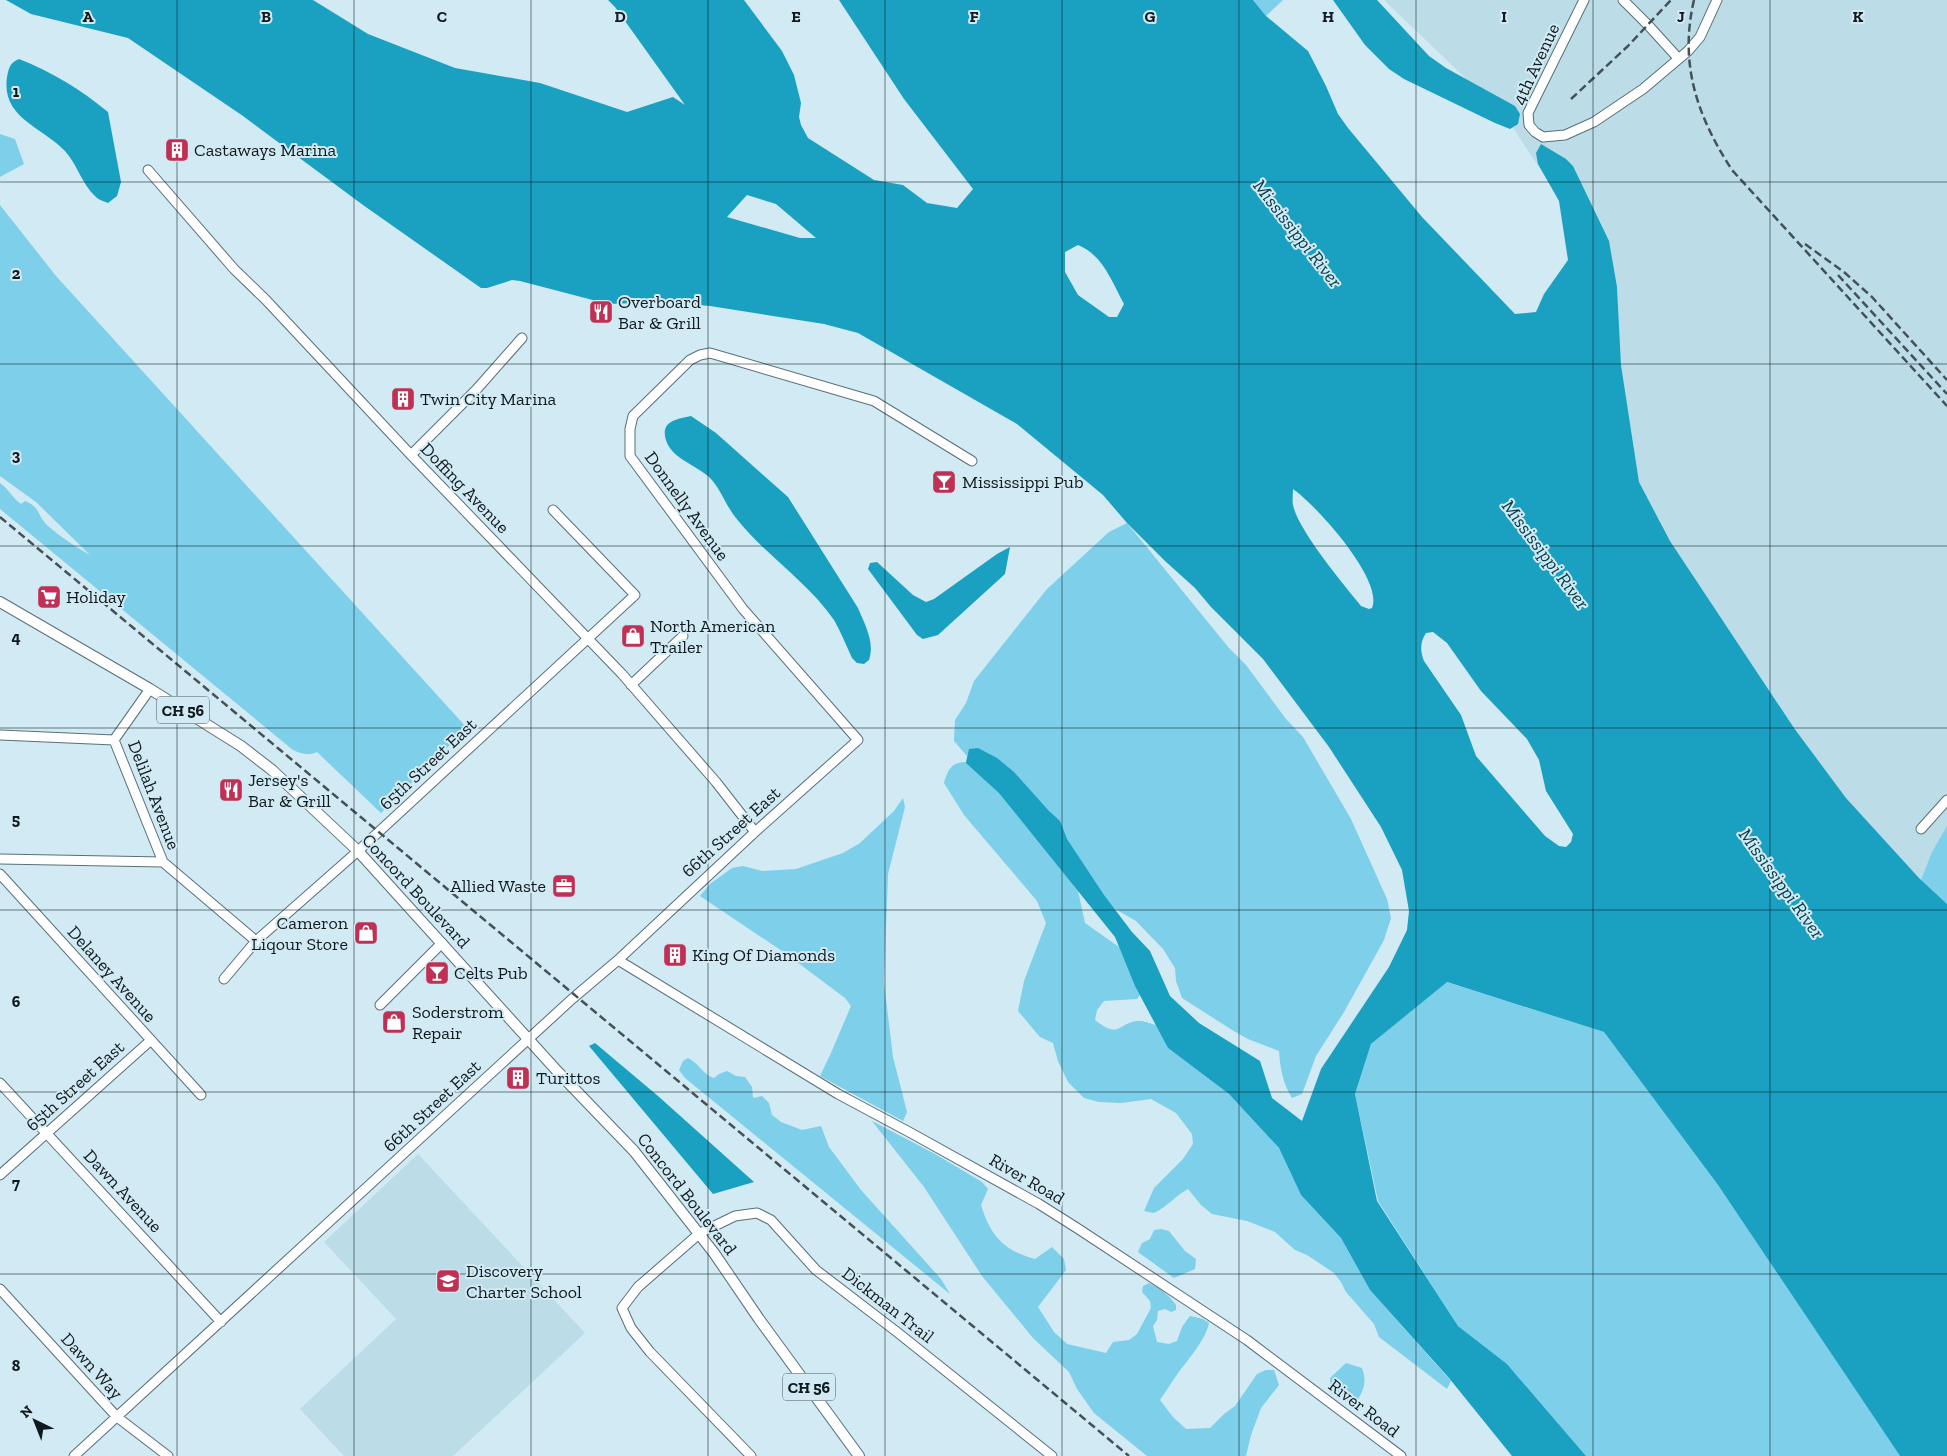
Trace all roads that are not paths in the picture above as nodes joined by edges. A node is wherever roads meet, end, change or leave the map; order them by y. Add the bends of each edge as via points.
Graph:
1 (1584, 0) edge
2 (1623, 0) edge
3 (1717, 0) edge
4 (1678, 58) junction
5 (148, 170) dead end
6 (522, 338) dead end
7 (411, 455) junction
8 (972, 461) dead end
9 (553, 510) dead end
10 (0, 602) edge
11 (683, 636) dead end
12 (587, 640) junction
13 (631, 685) junction
14 (150, 689) junction
15 (0, 735) edge
16 (114, 740) junction
17 (858, 740) joint
18 (1947, 800) edge
19 (1921, 829) dead end
20 (754, 832) junction
21 (358, 851) junction
22 (0, 859) edge
23 (163, 862) junction
24 (0, 874) edge
25 (256, 941) junction
26 (442, 943) junction
27 (618, 960) junction
28 (224, 979) dead end
29 (380, 1005) dead end
30 (529, 1039) junction
31 (150, 1041) junction
32 (0, 1083) edge
33 (201, 1095) dead end
34 (47, 1133) junction
35 (0, 1175) edge
36 (700, 1233) junction
37 (0, 1289) edge
38 (221, 1322) junction
39 (117, 1417) junction
40 (74, 1456) edge
41 (168, 1456) edge
42 (751, 1456) edge
43 (858, 1456) edge
44 (1052, 1456) edge
45 (1401, 1456) edge

1 - 4 street, 4th Avenue via 1528,113 1528,125 1543,137 1564,135 1594,122 1643,89
2 - 4 street
3 - 4 street via 1700,38
5 - 7 street, Doffing Avenue via 234,269
6 - 7 street
7 - 12 street, Doffing Avenue
8 - 17 street, Donnelly Avenue via 874,401 710,353 690,360 633,416 630,456 743,609
9 - 12 street, 65th Street East via 635,595
10 - 14 main road, Concord Boulevard / CH 56
11 - 13 street
12 - 13 street, Doffing Avenue
12 - 21 street, 65th Street East
13 - 20 street, Doffing Avenue via 716,782
14 - 16 street, Delilah Avenue
14 - 21 main road, Concord Boulevard / CH 56 via 241,746 272,770
15 - 16 street
16 - 23 street, Delilah Avenue
17 - 20 street, 66th Street East
18 - 19 street
20 - 27 street, 66th Street East
21 - 25 street, 65th Street East
21 - 26 main road, Concord Boulevard / CH 56
22 - 23 street
23 - 25 street, Delilah Avenue
24 - 31 street, Delaney Avenue
25 - 28 street, 65th Street East
26 - 29 street
26 - 30 main road, Concord Boulevard / CH 56
27 - 30 street, 66th Street East
27 - 45 street, River Road via 838,1095 1077,1228 1247,1340
30 - 36 main road, Concord Boulevard / CH 56 via 634,1151
30 - 38 street, 66th Street East
31 - 33 street, Delaney Avenue
31 - 34 street, 65th Street East
32 - 34 street, Dawn Avenue
34 - 35 street, 65th Street East
34 - 38 street, Dawn Avenue
36 - 42 street, Dickman Trail via 638,1287 622,1308 631,1328 650,1352
36 - 43 main road, Concord Boulevard / CH 56
36 - 44 street, Dickman Trail via 748,1213 758,1213 772,1220 816,1270
37 - 39 street, Dawn Way
38 - 39 street, 66th Street East
39 - 40 street, 66th Street East
39 - 41 street, Dawn Way

